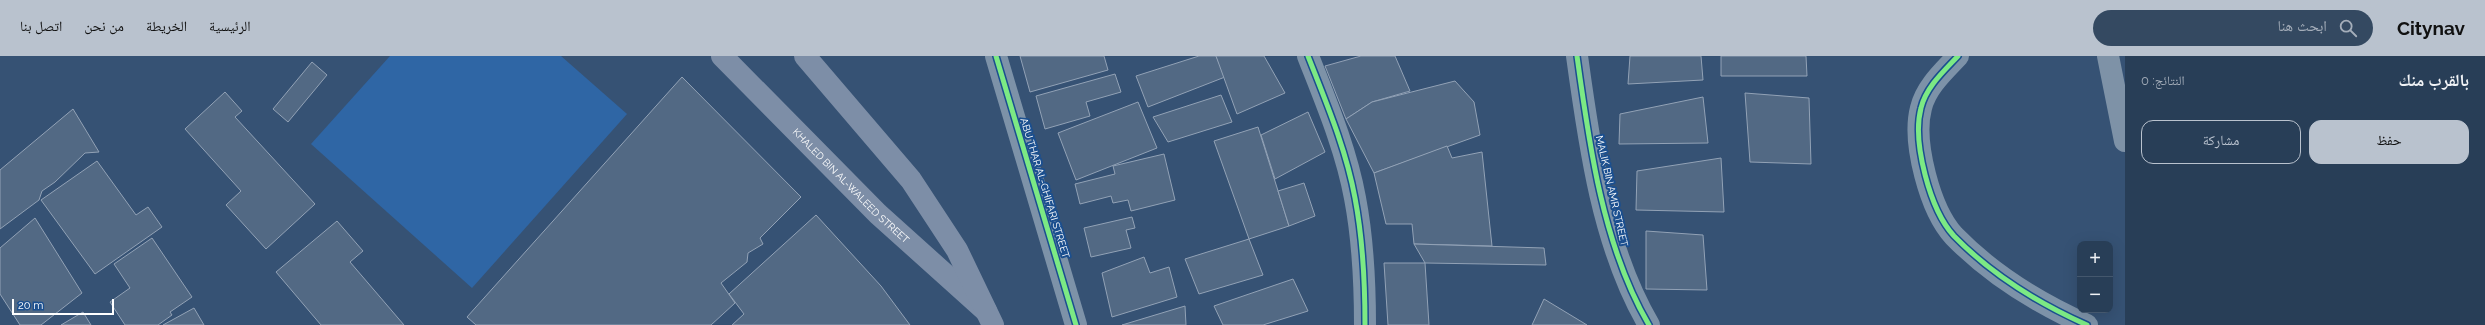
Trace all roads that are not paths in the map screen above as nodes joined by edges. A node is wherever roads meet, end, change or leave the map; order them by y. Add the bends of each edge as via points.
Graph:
1 (722, 56) edge
2 (805, 56) edge
3 (996, 56) edge
4 (1308, 56) edge
5 (1577, 56) edge
6 (1958, 56) edge
7 (2108, 56) edge
8 (2125, 141) edge
9 (990, 318) edge
10 (1076, 325) edge
11 (1365, 325) edge
12 (1649, 325) edge
13 (2087, 325) edge

1 - 9 main road, KHALED BIN AL-WALEED STREET via 878,214
2 - 9 main road, KHALED BIN AL-WALEED STREET via 911,180 957,250
3 - 10 street, ABU THAR AL-GHIFARI STREET
4 - 11 street via 1338,134 1355,197 1364,270
5 - 12 street, MALIK BIN AMR STREET via 1595,168 1610,230 1624,276
6 - 13 street via 1932,85 1921,107 1918,144 1924,173 1935,203 1953,235 1994,271 2054,310
7 - 8 highway

